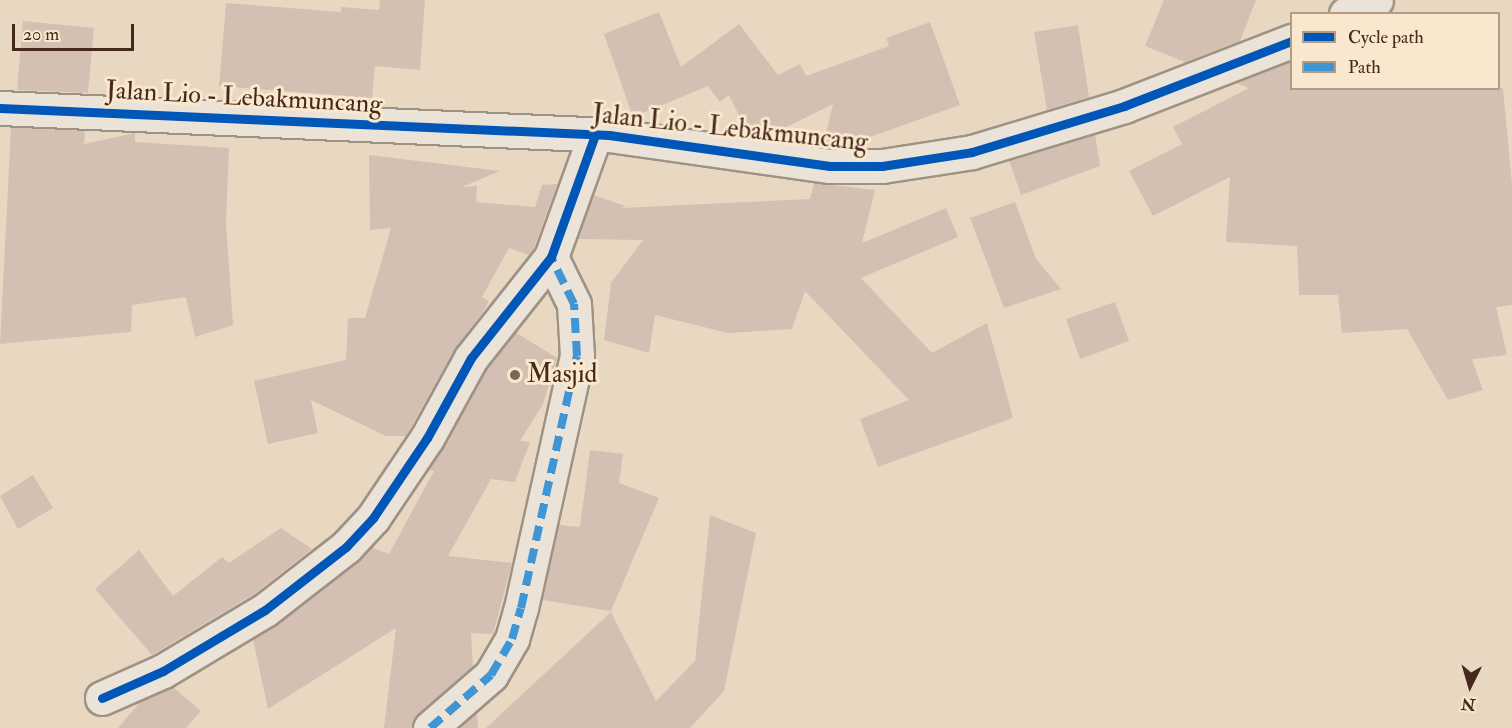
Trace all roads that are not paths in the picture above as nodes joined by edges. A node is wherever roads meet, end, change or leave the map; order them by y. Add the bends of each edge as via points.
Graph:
1 (1376, 0) edge
2 (1350, 12) edge
3 (1290, 41) edge
4 (0, 108) edge
5 (595, 135) junction
6 (551, 257) junction
7 (102, 698) dead end
8 (430, 728) edge

1 - 2 street
3 - 5 street, Jalan Lio - Lebakmuncang via 1124,106 972,152 918,162 830,166
4 - 5 street, Jalan Lio - Lebakmuncang
5 - 6 street
6 - 7 street via 471,358 427,438 346,547 216,642
6 - 8 street via 574,303 577,357 521,608 512,639 490,675

